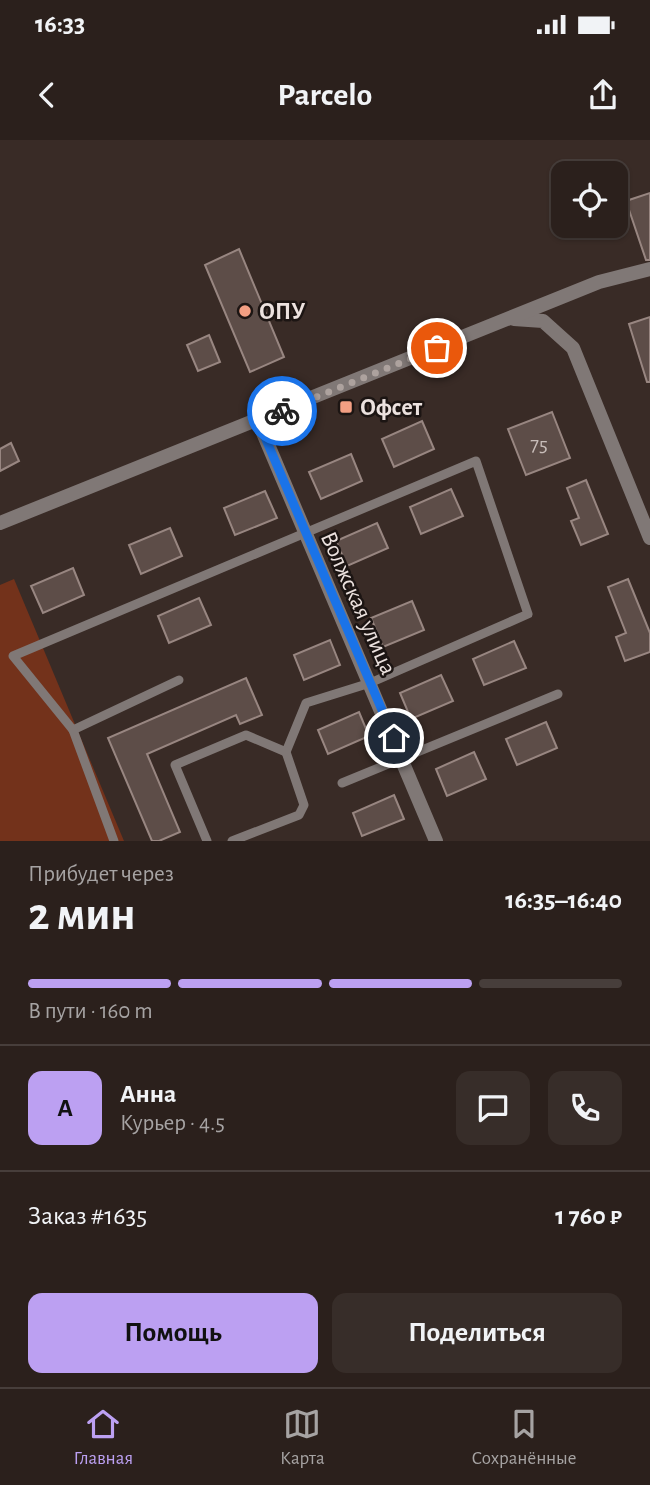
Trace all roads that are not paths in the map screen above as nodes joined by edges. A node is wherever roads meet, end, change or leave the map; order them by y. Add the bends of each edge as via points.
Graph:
1 (650, 269) edge
2 (510, 319) junction
3 (258, 421) junction
4 (0, 523) edge
5 (304, 534) junction
6 (650, 538) edge
7 (179, 680) dead end
8 (370, 683) junction
9 (558, 694) dead end
10 (73, 730) junction
11 (286, 751) junction
12 (402, 758) junction
13 (342, 783) dead end
14 (114, 841) edge
15 (207, 841) edge
16 (232, 841) edge
17 (436, 841) edge

1 - 2 street via 599,282
2 - 3 street
2 - 6 street via 543,321 573,348
3 - 4 street
3 - 5 street, Волжская улица
5 - 8 street, Волжская улица
5 - 8 lane via 476,461 528,614
5 - 10 lane via 13,656
7 - 10 lane
8 - 11 lane via 306,703
8 - 12 street, Волжская улица
9 - 12 lane
10 - 14 lane
11 - 15 lane via 246,735 175,765
11 - 16 lane via 304,805 299,815
12 - 13 lane
12 - 17 street, Волжская улица

